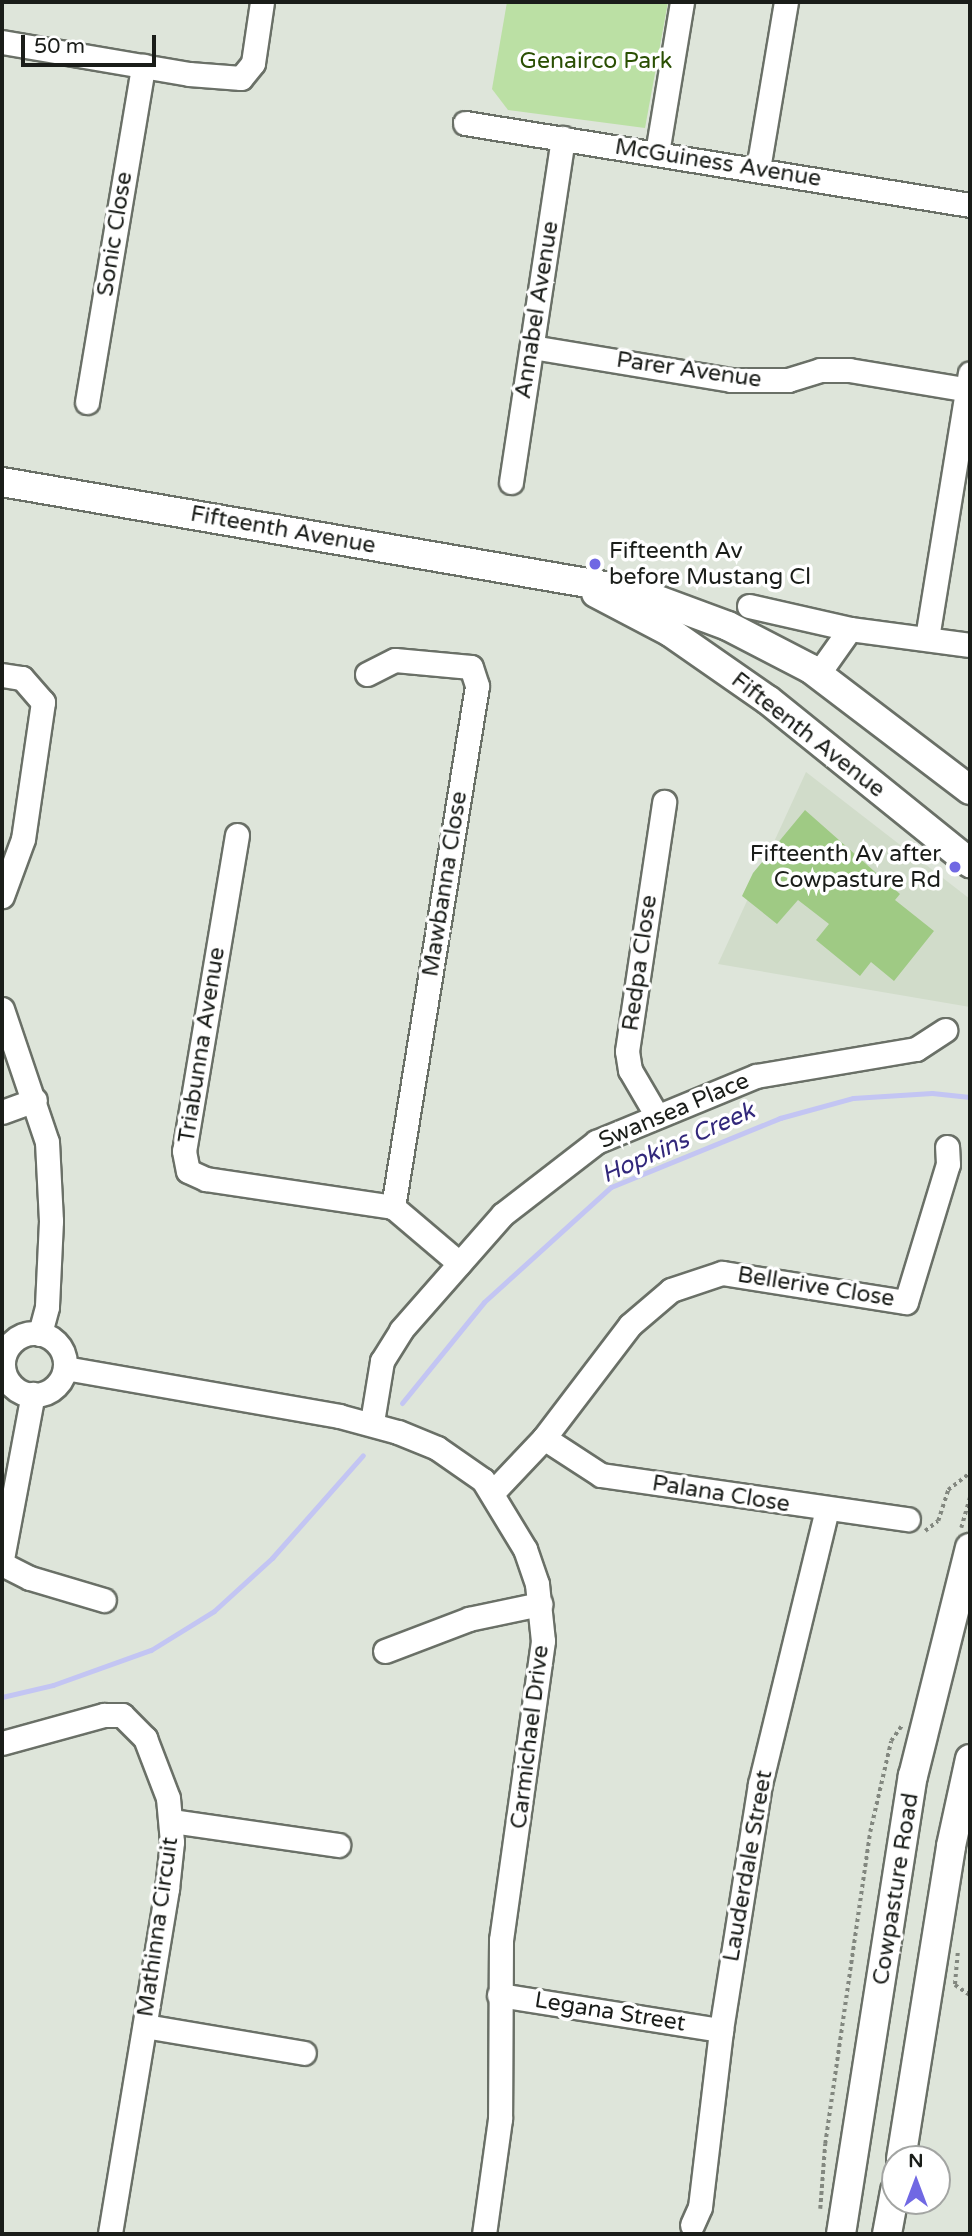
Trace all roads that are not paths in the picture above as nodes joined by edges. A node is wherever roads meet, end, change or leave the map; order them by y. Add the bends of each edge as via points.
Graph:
1 (262, 2) edge
2 (682, 2) edge
3 (786, 2) edge
4 (2, 42) edge
5 (143, 66) junction
6 (465, 123) dead end
7 (563, 138) junction
8 (657, 153) junction
9 (758, 169) junction
10 (970, 205) edge
11 (531, 347) junction
12 (969, 384) edge
13 (87, 402) dead end
14 (2, 482) edge
15 (511, 482) dead end
16 (565, 578) junction
17 (749, 606) dead end
18 (850, 629) junction
19 (927, 638) junction
20 (970, 645) edge
21 (367, 674) dead end
22 (818, 674) junction
23 (2, 675) edge
24 (970, 790) edge
25 (664, 802) dead end
26 (237, 835) dead end
27 (970, 863) edge
28 (2, 896) edge
29 (2, 1009) edge
30 (945, 1030) dead end
31 (34, 1100) junction
32 (2, 1112) edge
33 (657, 1116) junction
34 (947, 1147) dead end
35 (393, 1207) junction
36 (459, 1263) junction
37 (40, 1334) junction
38 (3, 1357) edge
39 (65, 1367) junction
40 (33, 1394) junction
41 (372, 1422) junction
42 (544, 1438) junction
43 (493, 1492) junction
44 (827, 1510) junction
45 (908, 1519) road end
46 (970, 1548) edge
47 (2, 1561) edge
48 (104, 1600) dead end
49 (540, 1604) junction
50 (385, 1651) dead end
51 (2, 1743) edge
52 (970, 1759) edge
53 (172, 1821) junction
54 (338, 1845) dead end
55 (499, 1995) junction
56 (145, 2026) junction
57 (721, 2030) junction
58 (304, 2053) dead end
59 (903, 2145) edge
60 (891, 2215) edge
61 (692, 2225) dead end
62 (110, 2234) edge
63 (484, 2234) edge
64 (841, 2234) edge
65 (887, 2234) edge

1 - 5 street via 253,63 241,78
2 - 8 street
3 - 9 street
4 - 5 street
5 - 13 street, Sonic Close
6 - 7 street, McGuiness Avenue
7 - 8 street, McGuiness Avenue
7 - 11 street, Annabel Avenue
8 - 9 street, McGuiness Avenue
9 - 10 street, McGuiness Avenue
11 - 12 street, Parer Avenue via 732,380 788,380 820,370 849,370
11 - 15 street, Annabel Avenue
12 - 19 street
14 - 16 main road, Fifteenth Avenue
16 - 22 main road, Fifteenth Avenue via 634,592 728,626
16 - 27 main road, Fifteenth Avenue via 670,632 768,700
17 - 18 street
18 - 19 street
18 - 22 street
19 - 20 street
21 - 35 street, Mawbanna Close via 395,660 471,667 477,686
22 - 24 main road, Fifteenth Avenue
23 - 28 street via 22,678 43,702 23,839
25 - 33 street, Redpa Close via 627,1051 630,1070
26 - 35 street, Triabunna Avenue via 184,1151 188,1171 206,1179
29 - 31 street
30 - 33 street, Swansea Place via 916,1049 755,1076
31 - 32 street
31 - 37 street via 47,1142 52,1191 47,1307
33 - 36 street, Swansea Place via 596,1142 547,1178 503,1214
34 - 42 street, Bellerive Close via 948,1164 906,1302 722,1273 693,1280 671,1290 629,1325
35 - 36 street
36 - 41 street, Swansea Place via 401,1330 382,1361
37 - 38 street via 15,1339
37 - 39 street via 58,1345
38 - 40 street via 9,1382
39 - 40 street via 55,1386
39 - 41 street, Carmichael Drive
40 - 47 street
41 - 43 street, Carmichael Drive via 437,1448
42 - 43 street, Bellerive Close
42 - 44 street, Palana Close via 601,1475
43 - 49 street, Carmichael Drive via 525,1549
44 - 45 street, Palana Close
44 - 57 street, Lauderdale Street via 760,1784
46 - 64 main road, Cowpasture Road via 914,1776
47 - 48 street via 30,1578
49 - 50 street via 469,1619
49 - 55 street, Carmichael Drive via 542,1661 503,1920
51 - 53 street, Mathinna Circuit via 104,1715 122,1715 138,1727 153,1755
52 - 59 main road, Cowpasture Road via 951,1846
53 - 54 street
53 - 56 street, Mathinna Circuit via 169,1877
55 - 57 street, Legana Street
55 - 63 street, Carmichael Drive via 500,2119
56 - 58 street
56 - 62 street, Mathinna Circuit
57 - 61 street, Lauderdale Street via 700,2207
60 - 65 main road

